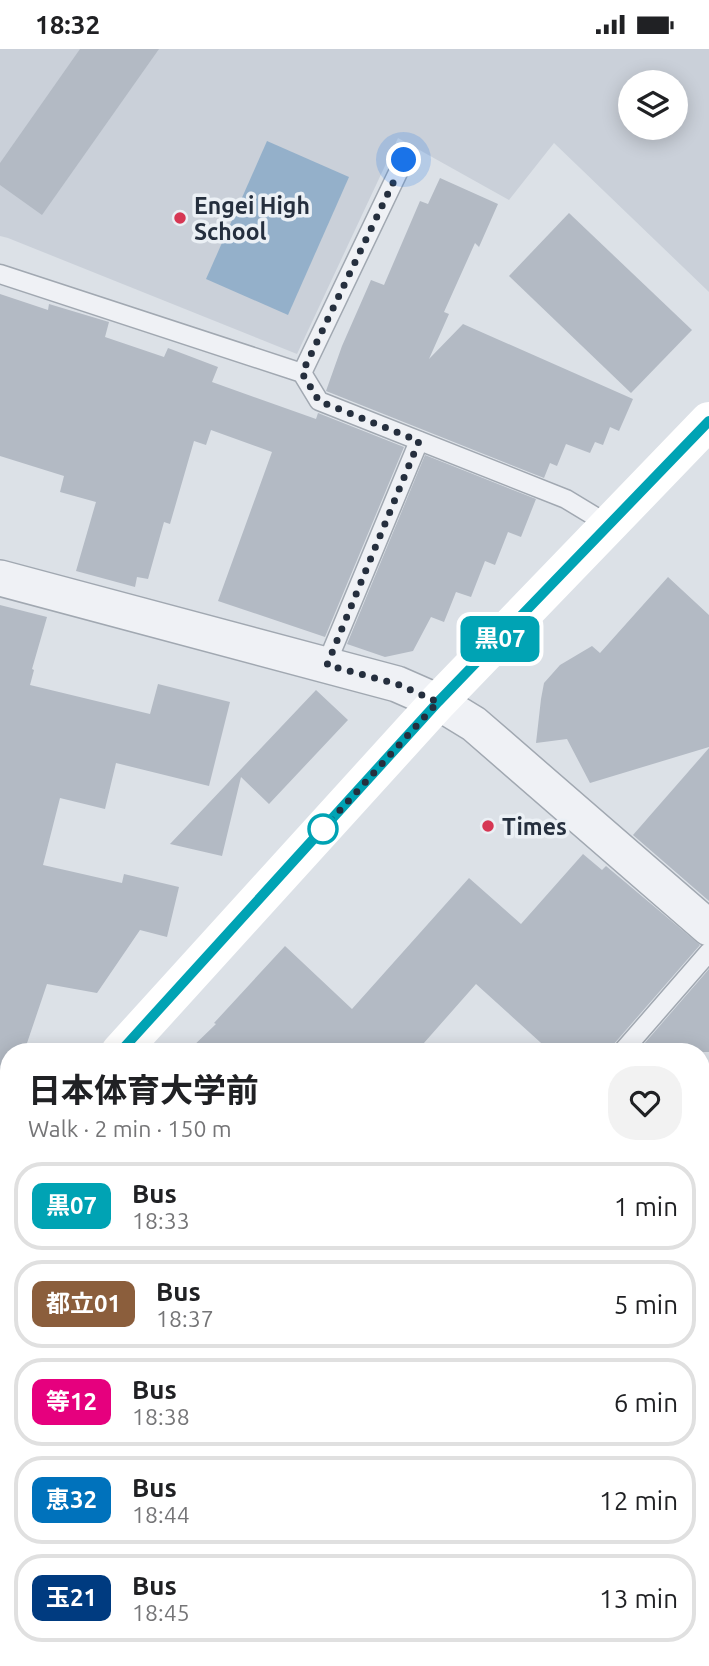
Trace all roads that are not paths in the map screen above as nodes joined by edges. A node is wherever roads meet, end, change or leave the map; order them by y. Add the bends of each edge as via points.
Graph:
1 (404, 160) dead end
2 (0, 274) edge
3 (302, 373) junction
4 (709, 421) edge
5 (419, 441) junction
6 (609, 525) junction
7 (0, 577) edge
8 (327, 665) junction
9 (438, 702) junction
10 (709, 928) edge
11 (709, 952) edge
12 (128, 1043) edge
13 (630, 1043) edge

1 - 3 lane
2 - 3 lane
3 - 5 lane via 319,401
4 - 6 main road
5 - 6 lane via 566,499
5 - 8 lane
6 - 9 main road
7 - 8 street
8 - 9 street via 397,684
9 - 10 street via 474,725
9 - 12 main road
11 - 13 lane

